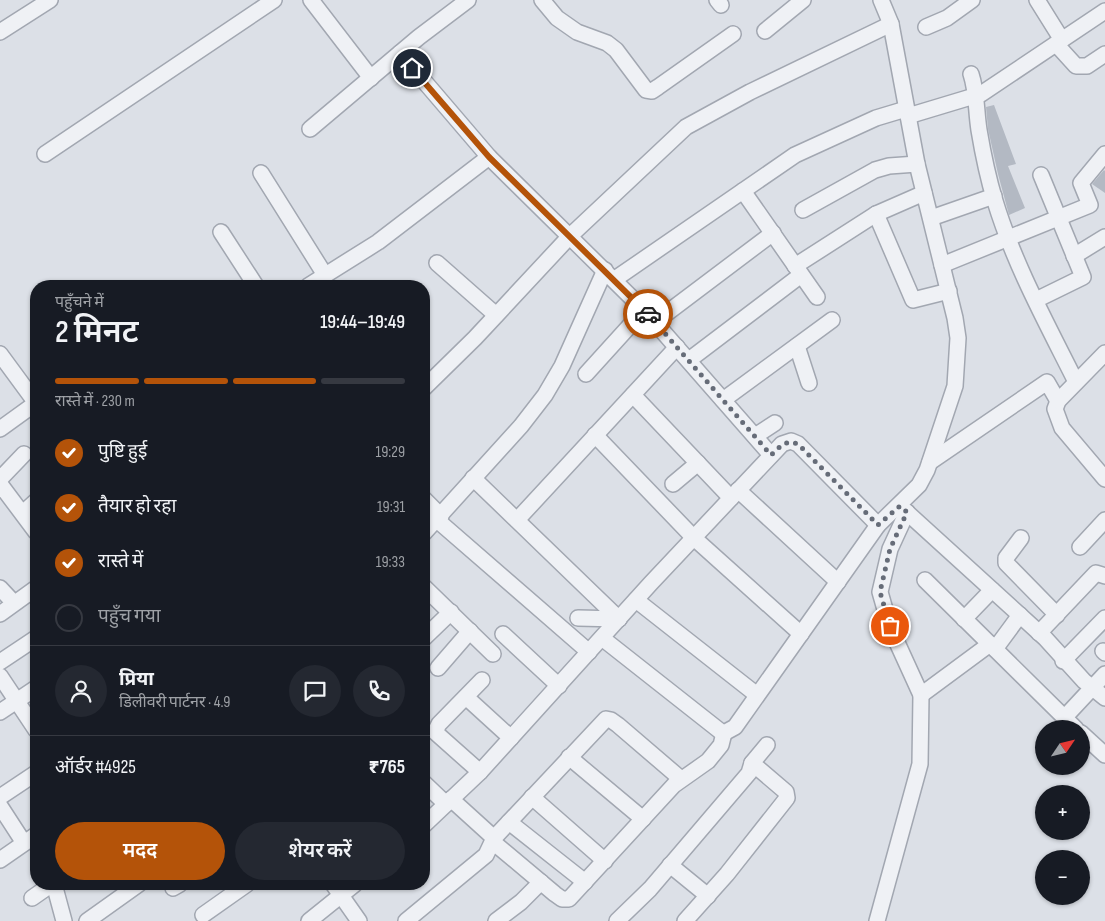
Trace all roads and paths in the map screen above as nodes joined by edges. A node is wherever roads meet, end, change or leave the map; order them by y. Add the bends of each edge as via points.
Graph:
1 (50, 0) edge
2 (274, 0) edge
3 (311, 0) edge
4 (468, 0) edge
5 (542, 0) edge
6 (803, 0) edge
7 (881, 0) edge
8 (972, 0) edge
9 (1037, 0) edge
10 (1105, 11) edge
11 (891, 24) junction
12 (926, 27) dead end
13 (765, 31) dead end
14 (0, 32) edge
15 (733, 34) dead end
16 (1059, 42) junction
17 (400, 53) junction
18 (1105, 54) edge
19 (971, 74) dead end
20 (371, 78) junction
21 (975, 96) junction
22 (907, 112) junction
23 (310, 129) dead end
24 (44, 154) dead end
25 (1105, 154) edge
26 (489, 157) junction
27 (917, 164) junction
28 (261, 172) dead end
29 (1041, 175) dead end
30 (743, 191) junction
31 (924, 193) junction
32 (994, 196) junction
33 (803, 210) dead end
34 (876, 214) junction
35 (1058, 216) junction
36 (931, 218) junction
37 (220, 232) dead end
38 (773, 233) junction
39 (570, 236) junction
40 (1008, 237) junction
41 (1105, 237) edge
42 (1074, 256) junction
43 (437, 263) dead end
44 (942, 265) junction
45 (798, 270) junction
46 (610, 274) junction
47 (325, 276) junction
48 (252, 280) edge
49 (318, 280) edge
50 (948, 291) junction
51 (817, 297) dead end
52 (1036, 300) junction
53 (644, 310) junction
54 (496, 315) junction
55 (832, 320) dead end
56 (655, 322) junction
57 (796, 346) junction
58 (677, 347) junction
59 (1105, 353) edge
60 (0, 354) edge
61 (689, 360) junction
62 (586, 374) dead end
63 (430, 382) edge
64 (809, 382) dead end
65 (1076, 382) junction
66 (30, 395) edge
67 (632, 395) junction
68 (724, 400) junction
69 (1058, 401) junction
70 (30, 407) edge
71 (776, 423) dead end
72 (0, 429) edge
73 (595, 435) junction
74 (755, 436) junction
75 (24, 454) dead end
76 (771, 455) junction
77 (698, 462) junction
78 (930, 462) junction
79 (474, 478) junction
80 (0, 479) edge
81 (1105, 479) edge
82 (0, 484) edge
83 (673, 484) dead end
84 (735, 494) junction
85 (30, 507) edge
86 (430, 507) edge
87 (903, 509) junction
88 (23, 514) junction
89 (439, 518) junction
90 (517, 520) junction
91 (1105, 520) edge
92 (30, 524) edge
93 (878, 525) junction
94 (430, 527) edge
95 (694, 538) junction
96 (1021, 538) dead end
97 (1080, 547) dead end
98 (1104, 573) edge
99 (925, 580) dead end
100 (838, 582) junction
101 (0, 588) edge
102 (992, 590) junction
103 (30, 592) edge
104 (430, 593) edge
105 (636, 600) junction
106 (14, 603) junction
107 (451, 612) junction
108 (0, 614) edge
109 (1020, 615) junction
110 (1057, 615) junction
111 (578, 618) dead end
112 (1105, 618) edge
113 (619, 619) junction
114 (964, 619) junction
115 (470, 631) junction
116 (430, 632) edge
117 (1039, 633) junction
118 (503, 634) dead end
119 (801, 634) junction
120 (602, 638) junction
121 (30, 642) edge
122 (992, 647) junction
123 (590, 652) junction
124 (493, 654) dead end
125 (1063, 661) junction
126 (0, 662) edge
127 (438, 668) dead end
128 (1105, 674) edge
129 (0, 676) edge
130 (482, 680) dead end
131 (559, 686) junction
132 (30, 692) edge
133 (1099, 693) edge
134 (921, 694) junction
135 (757, 695) junction
136 (466, 696) junction
137 (17, 701) junction
138 (0, 712) edge
139 (1064, 718) joint
140 (30, 721) edge
141 (724, 734) junction
142 (511, 738) junction
143 (1090, 742) edge
144 (767, 745) dead end
145 (1105, 755) edge
146 (568, 757) junction
147 (752, 763) junction
148 (480, 772) junction
149 (30, 777) edge
150 (681, 779) junction
151 (430, 787) edge
152 (0, 797) edge
153 (532, 797) junction
154 (449, 801) junction
155 (0, 806) edge
156 (430, 819) edge
157 (643, 819) junction
158 (509, 822) junction
159 (30, 839) edge
160 (493, 840) junction
161 (0, 860) edge
162 (605, 861) junction
163 (670, 865) junction
164 (541, 882) junction
165 (584, 882) junction
166 (44, 890) edge
167 (55, 890) edge
168 (131, 890) edge
169 (238, 890) edge
170 (337, 890) edge
171 (708, 896) junction
172 (32, 898) dead end
173 (203, 915) dead end
174 (416, 918) edge
175 (64, 921) edge
176 (87, 921) edge
177 (309, 921) edge
178 (359, 921) edge
179 (496, 921) edge
180 (617, 921) edge
181 (685, 921) edge
182 (877, 921) edge

1 - 14 street
2 - 24 street
3 - 20 street
4 - 17 street
5 - 15 street via 577,32 608,43 646,90 652,91
6 - 13 street
7 - 11 street
8 - 12 street via 947,18
9 - 16 street
10 - 16 street
11 - 22 street
11 - 39 street via 686,127
16 - 18 street via 1076,66 1087,66
16 - 21 street
17 - 20 street
17 - 26 street
19 - 21 street
20 - 23 street
21 - 22 street
21 - 32 street via 979,132
22 - 27 street
22 - 30 street via 876,118 812,146
25 - 35 street via 1081,183 1090,204
26 - 39 street
26 - 47 street via 378,242
27 - 31 street
27 - 33 street via 875,170
28 - 47 street
29 - 35 street
30 - 38 street
30 - 46 street
31 - 34 street
31 - 36 street
32 - 36 street
32 - 40 street
34 - 45 street
34 - 50 street via 913,300
35 - 40 street
35 - 42 street
36 - 44 street
37 - 48 street
38 - 45 street
38 - 56 street
39 - 46 street
39 - 54 street
40 - 44 street
40 - 52 street
41 - 42 street
42 - 52 street via 1083,277
43 - 54 street
44 - 50 street
45 - 51 street
45 - 61 street
46 - 53 street
46 - 79 street via 544,396
47 - 49 street
50 - 78 street via 958,338 958,362 955,386
52 - 65 street
53 - 56 street
53 - 62 street
54 - 63 street
55 - 57 street
56 - 58 street
57 - 64 street
57 - 68 street
58 - 61 street
58 - 67 street
59 - 65 street
60 - 66 street
61 - 68 street
65 - 69 street
67 - 73 street
67 - 77 street
68 - 74 street
69 - 78 street via 1047,382
69 - 81 street via 1056,416 1062,428
70 - 72 street
71 - 74 street
73 - 90 street
73 - 95 street
74 - 76 street
75 - 80 street
76 - 84 street
76 - 93 street via 782,444 791,441 798,444
77 - 83 street
77 - 84 street
78 - 87 street
79 - 89 street
79 - 90 street
82 - 88 street
84 - 95 street
84 - 100 street
85 - 88 street
86 - 89 street
87 - 93 street
87 - 102 street
87 - 134 street via 880,592 890,626
88 - 92 street
89 - 94 street
89 - 123 street
90 - 113 street
91 - 97 street
93 - 100 street
95 - 105 street
95 - 119 street
96 - 110 street via 1006,558 1006,563
98 - 110 street via 1096,573
99 - 114 street
100 - 119 street
101 - 106 street
102 - 109 street
102 - 114 street
103 - 106 street
104 - 107 street
105 - 113 street
105 - 135 street
106 - 108 street
107 - 115 street
107 - 116 street
109 - 117 street
109 - 122 street
110 - 117 street
111 - 113 street
112 - 125 street
113 - 120 street
114 - 122 street
115 - 124 street
115 - 127 street
117 - 125 street
118 - 131 street
119 - 135 street
120 - 123 street
120 - 141 street
121 - 126 street
122 - 134 street
122 - 139 street
123 - 131 street
125 - 133 street
128 - 133 street
129 - 137 street
130 - 136 street
131 - 142 street
132 - 137 street
133 - 139 street
134 - 182 street via 920,764
135 - 141 street via 735,727
136 - 142 street
136 - 148 street via 435,732
137 - 138 street
137 - 140 street
141 - 150 street via 721,745 708,761
142 - 148 street
143 - 145 street
144 - 147 street
146 - 150 street via 606,719
146 - 153 street
146 - 157 street
147 - 163 street via 749,773
147 - 171 street via 786,792 787,798
148 - 154 street
149 - 152 street
150 - 157 street
151 - 154 street
153 - 158 street
153 - 162 street
154 - 156 street
154 - 160 street
155 - 159 street
157 - 162 street
158 - 160 street
158 - 165 street
159 - 161 street
160 - 164 street
160 - 174 street via 486,855
162 - 165 street
163 - 171 street
163 - 180 street
164 - 165 street via 566,899
164 - 179 street
166 - 172 street
167 - 175 street
168 - 176 street
169 - 173 street
170 - 177 street
170 - 178 street
171 - 181 street

